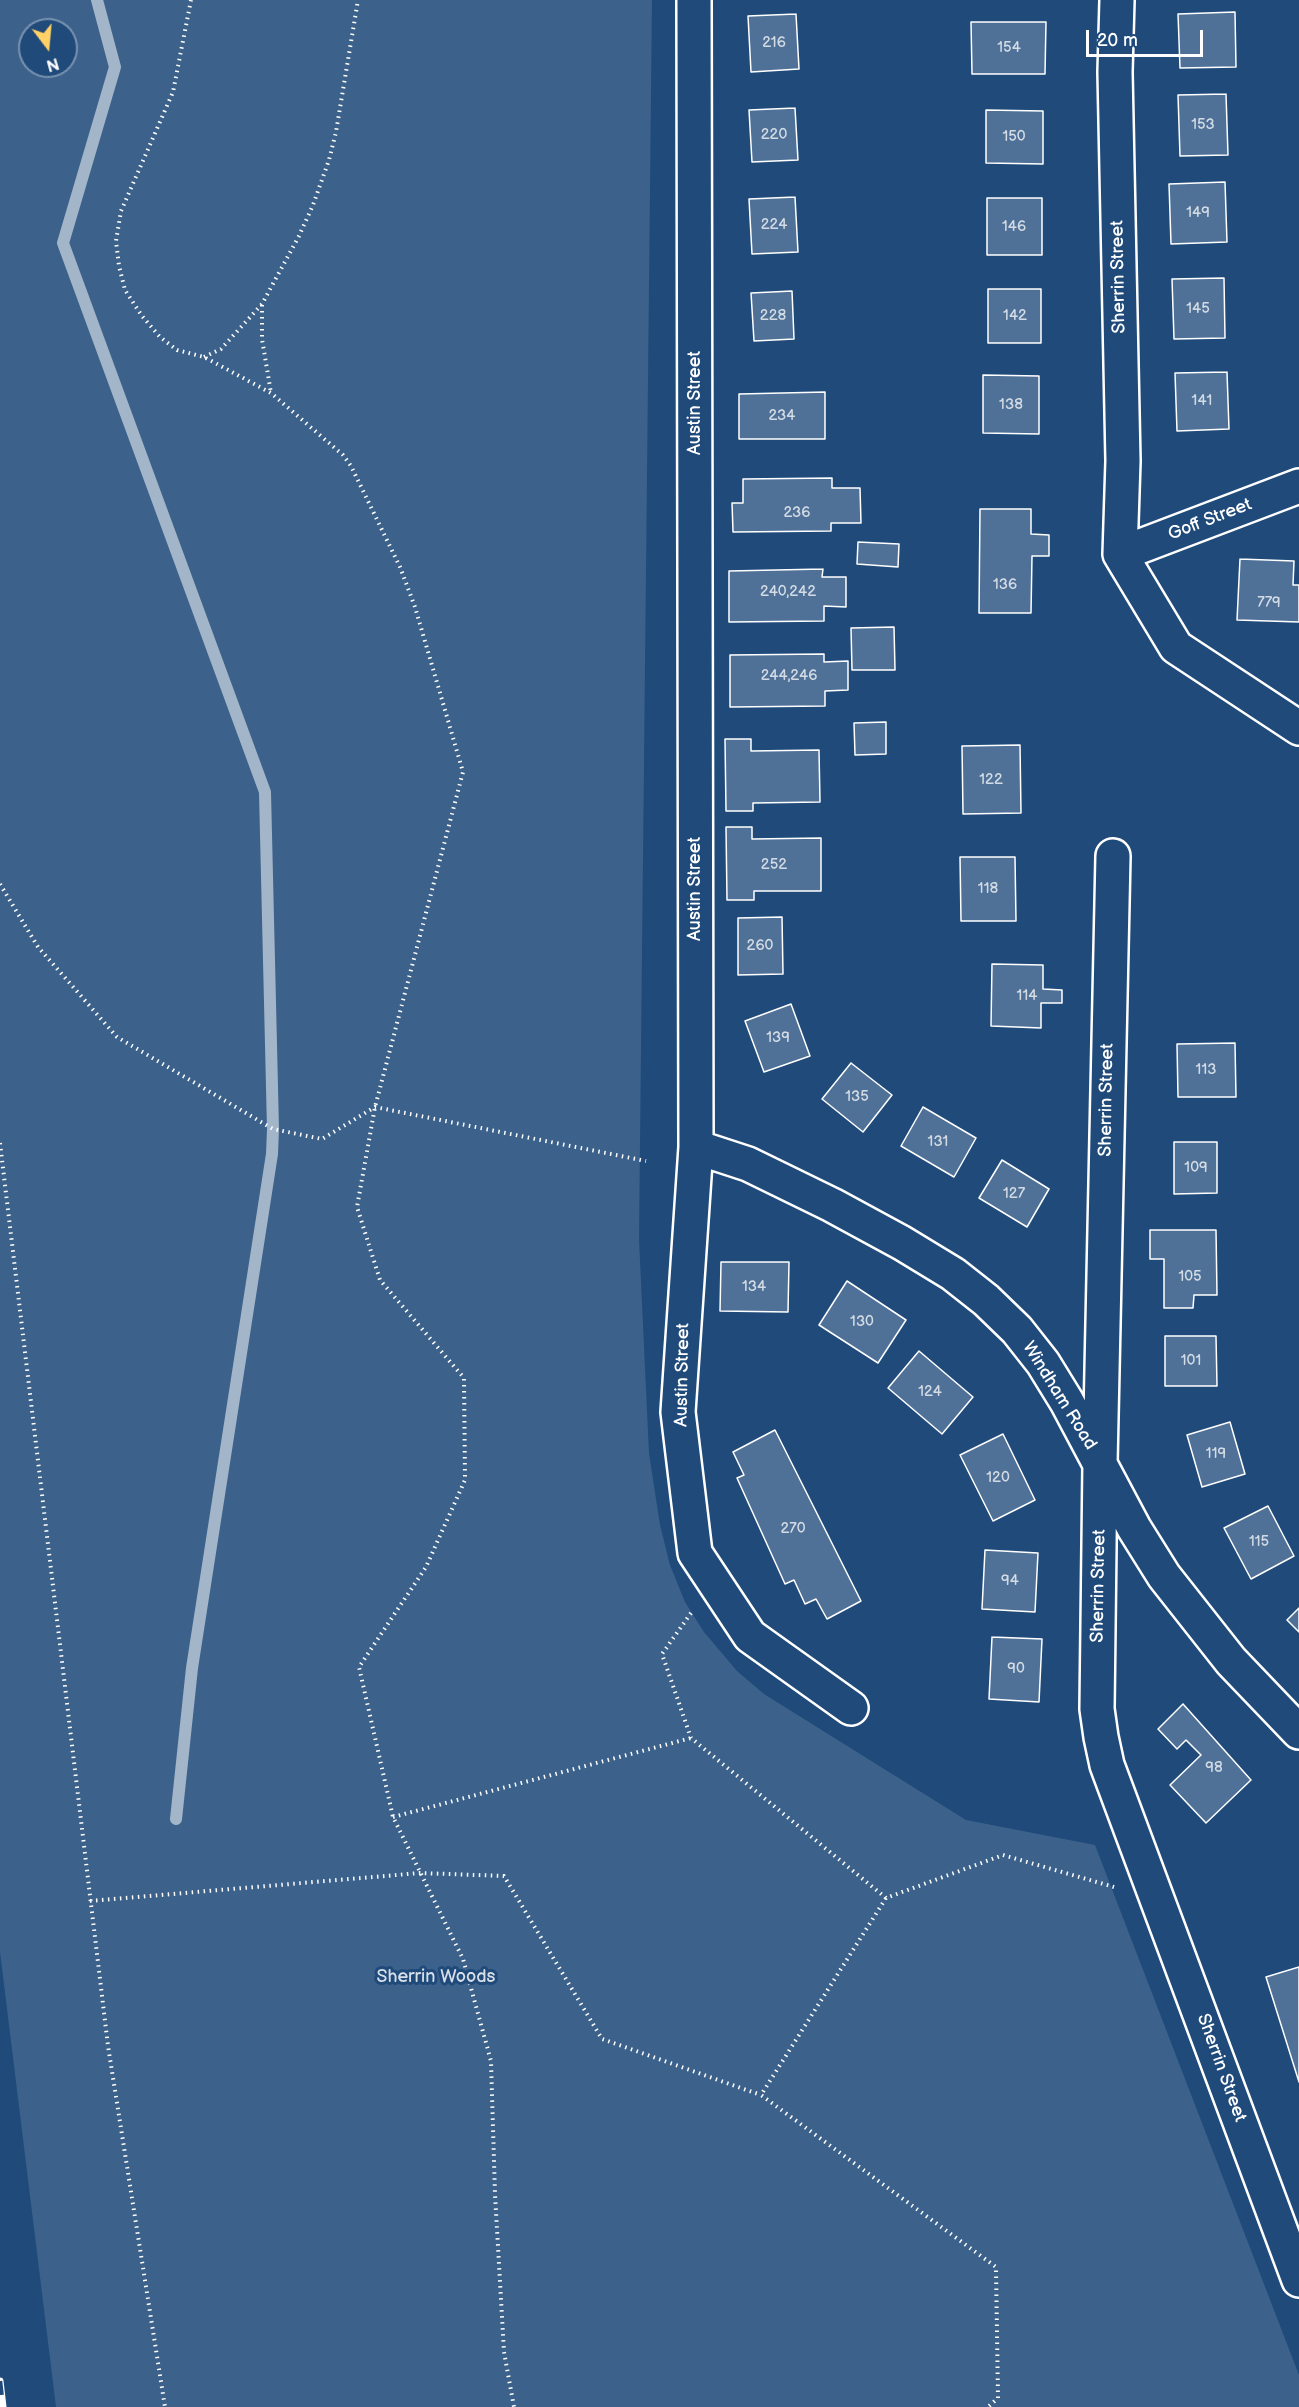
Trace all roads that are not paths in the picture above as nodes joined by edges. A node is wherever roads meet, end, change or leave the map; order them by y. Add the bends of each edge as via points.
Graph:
1 (694, 0) edge
2 (1117, 0) edge
3 (1299, 486) edge
4 (1120, 554) junction
5 (1299, 728) edge
6 (1113, 856) dead end
7 (696, 1147) junction
8 (1100, 1463) junction
9 (851, 1708) dead end
10 (1299, 1732) edge
11 (1299, 2280) edge

1 - 7 street, Austin Street
2 - 4 street, Sherrin Street via 1123,461
3 - 4 street, Goff Street
4 - 5 street via 1176,647
6 - 8 street, Sherrin Street
7 - 8 street, Windham Road via 748,1164 832,1204 961,1281 1030,1346
7 - 9 street, Austin Street via 678,1412 695,1553 750,1636
8 - 10 street, Windham Road via 1164,1576 1231,1661
8 - 11 street, Sherrin Street via 1098,1709 1107,1765

